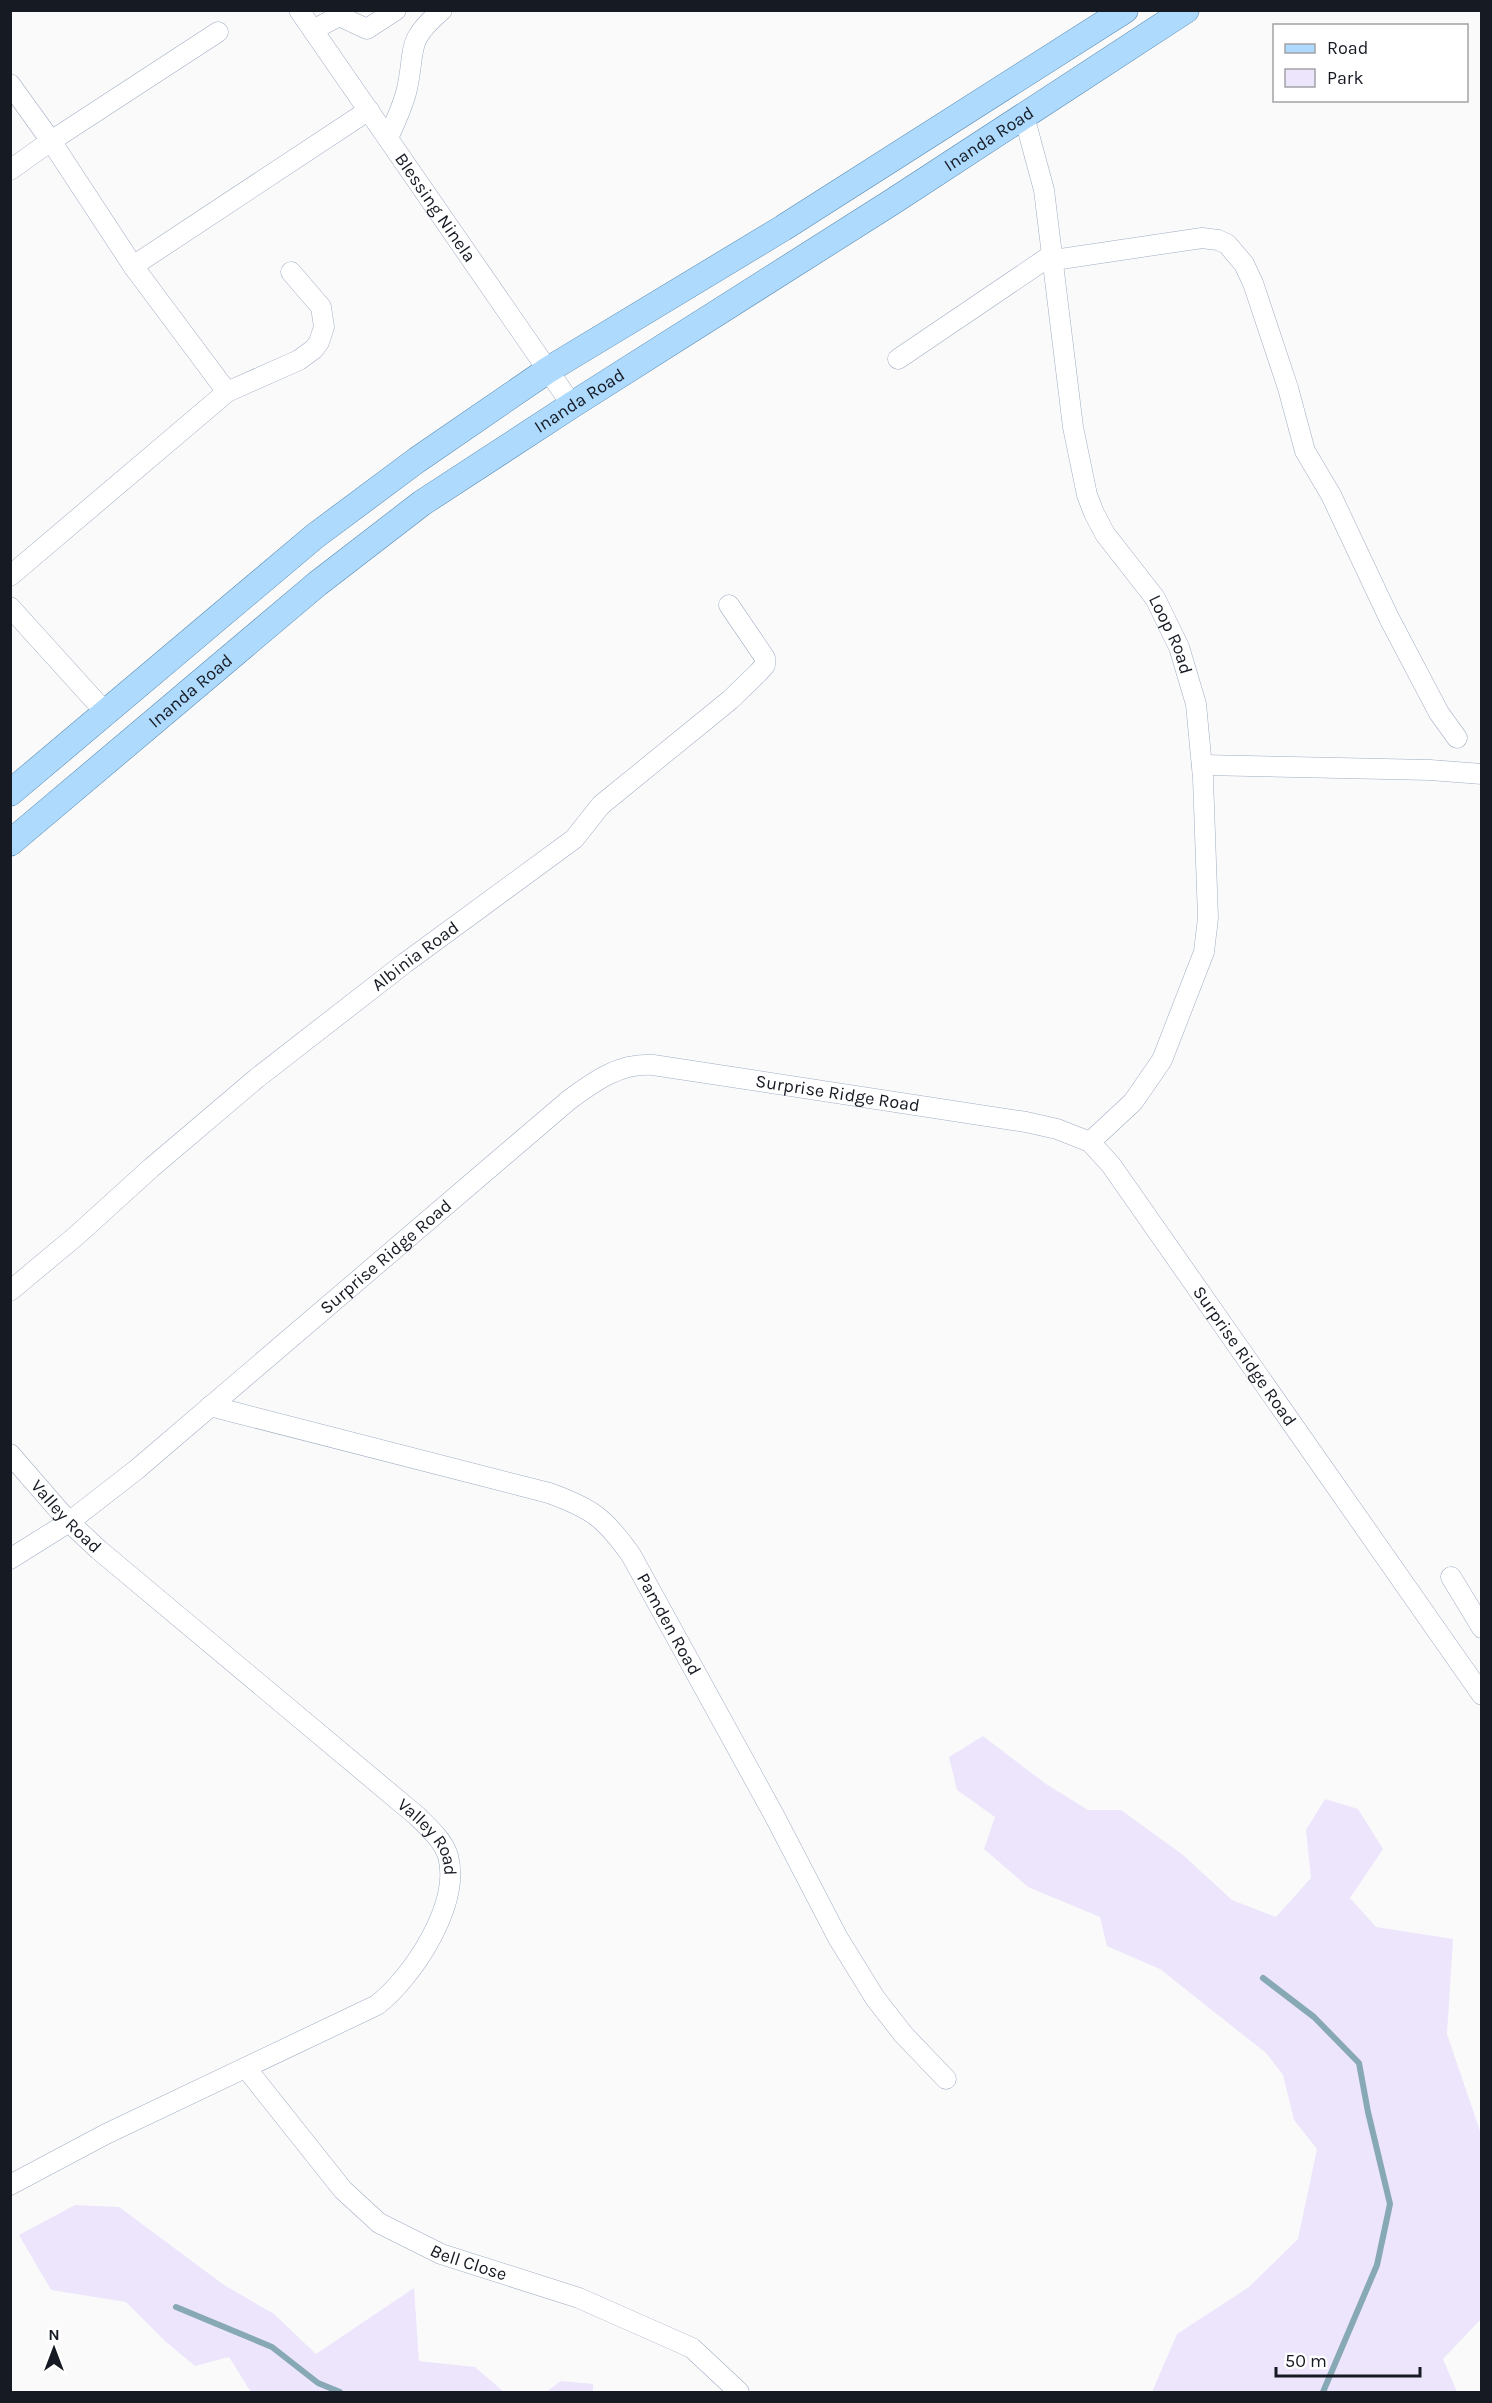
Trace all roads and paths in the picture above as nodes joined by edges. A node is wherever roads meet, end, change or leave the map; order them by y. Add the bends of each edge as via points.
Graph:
1 (299, 10) edge
2 (396, 10) edge
3 (442, 10) edge
4 (1125, 10) edge
5 (1186, 10) edge
6 (313, 30) junction
7 (218, 32) dead end
8 (10, 84) edge
9 (369, 110) junction
10 (1024, 116) junction
11 (388, 138) junction
12 (51, 141) junction
13 (10, 170) edge
14 (872, 215) junction
15 (783, 228) junction
16 (1053, 257) junction
17 (133, 266) junction
18 (291, 272) dead end
19 (898, 359) dead end
20 (548, 370) junction
21 (227, 392) junction
22 (572, 405) junction
23 (352, 509) junction
24 (387, 529) junction
25 (10, 576) edge
26 (729, 605) dead end
27 (10, 607) edge
28 (105, 712) junction
29 (1457, 738) dead end
30 (1202, 765) junction
31 (1482, 774) edge
32 (10, 793) edge
33 (10, 843) edge
34 (1090, 1142) junction
35 (10, 1291) edge
36 (210, 1406) junction
37 (10, 1454) edge
38 (69, 1522) junction
39 (10, 1559) edge
40 (1451, 1576) dead end
41 (1482, 1628) edge
42 (1482, 1695) edge
43 (246, 2068) junction
44 (946, 2079) dead end
45 (10, 2185) edge
46 (739, 2392) edge

1 - 6 street, Blessing Ninela
2 - 6 street via 367,29 339,16
3 - 11 street via 415,39 407,90
4 - 15 main road, Inanda Road
5 - 10 main road, Inanda Road
6 - 9 street, Blessing Ninela
7 - 12 street
8 - 12 street
9 - 11 street, Blessing Ninela
9 - 17 street
10 - 14 main road, Inanda Road
10 - 16 street, Loop Road via 1044,190
11 - 20 street, Blessing Ninela
12 - 13 street
12 - 17 street
14 - 15 main road via 855,199 809,223
14 - 22 main road, Inanda Road
15 - 20 main road, Inanda Road
16 - 19 street via 1019,275
16 - 29 street via 1202,238 1218,240 1236,251 1253,283 1305,451 1331,495 1439,713
16 - 30 street, Loop Road via 1073,427 1087,495 1105,534 1155,598 1170,625 1196,704
17 - 21 street
18 - 21 street via 321,307 324,327 319,342 299,360
20 - 22 street, Blessing Ninela
20 - 23 main road, Inanda Road
21 - 25 street
22 - 24 main road, Inanda Road
23 - 24 main road via 373,516
23 - 28 main road, Inanda Road
24 - 33 main road, Inanda Road
26 - 35 street, Albinia Road via 765,658 765,665 730,700 601,805 574,839 256,1078
27 - 28 street
28 - 32 main road, Inanda Road
30 - 31 street
30 - 34 street, Loop Road via 1208,918 1204,952 1162,1060 1143,1091
34 - 36 street, Surprise Ridge Road via 1026,1122 703,1071 641,1064 617,1070 569,1100
34 - 42 street, Surprise Ridge Road via 1111,1165
36 - 38 street, Surprise Ridge Road
36 - 44 street, Pamden Road via 549,1493 593,1511 631,1555 874,1998
37 - 38 street, Valley Road
38 - 39 street, Surprise Ridge Road
38 - 43 street, Valley Road via 417,1815 447,1855 449,1882 442,1910 420,1957 394,1992 354,2018
40 - 41 street
43 - 45 street, Valley Road via 106,2134
43 - 46 street, Bell Close via 343,2190 379,2223 441,2254 579,2298 692,2348

